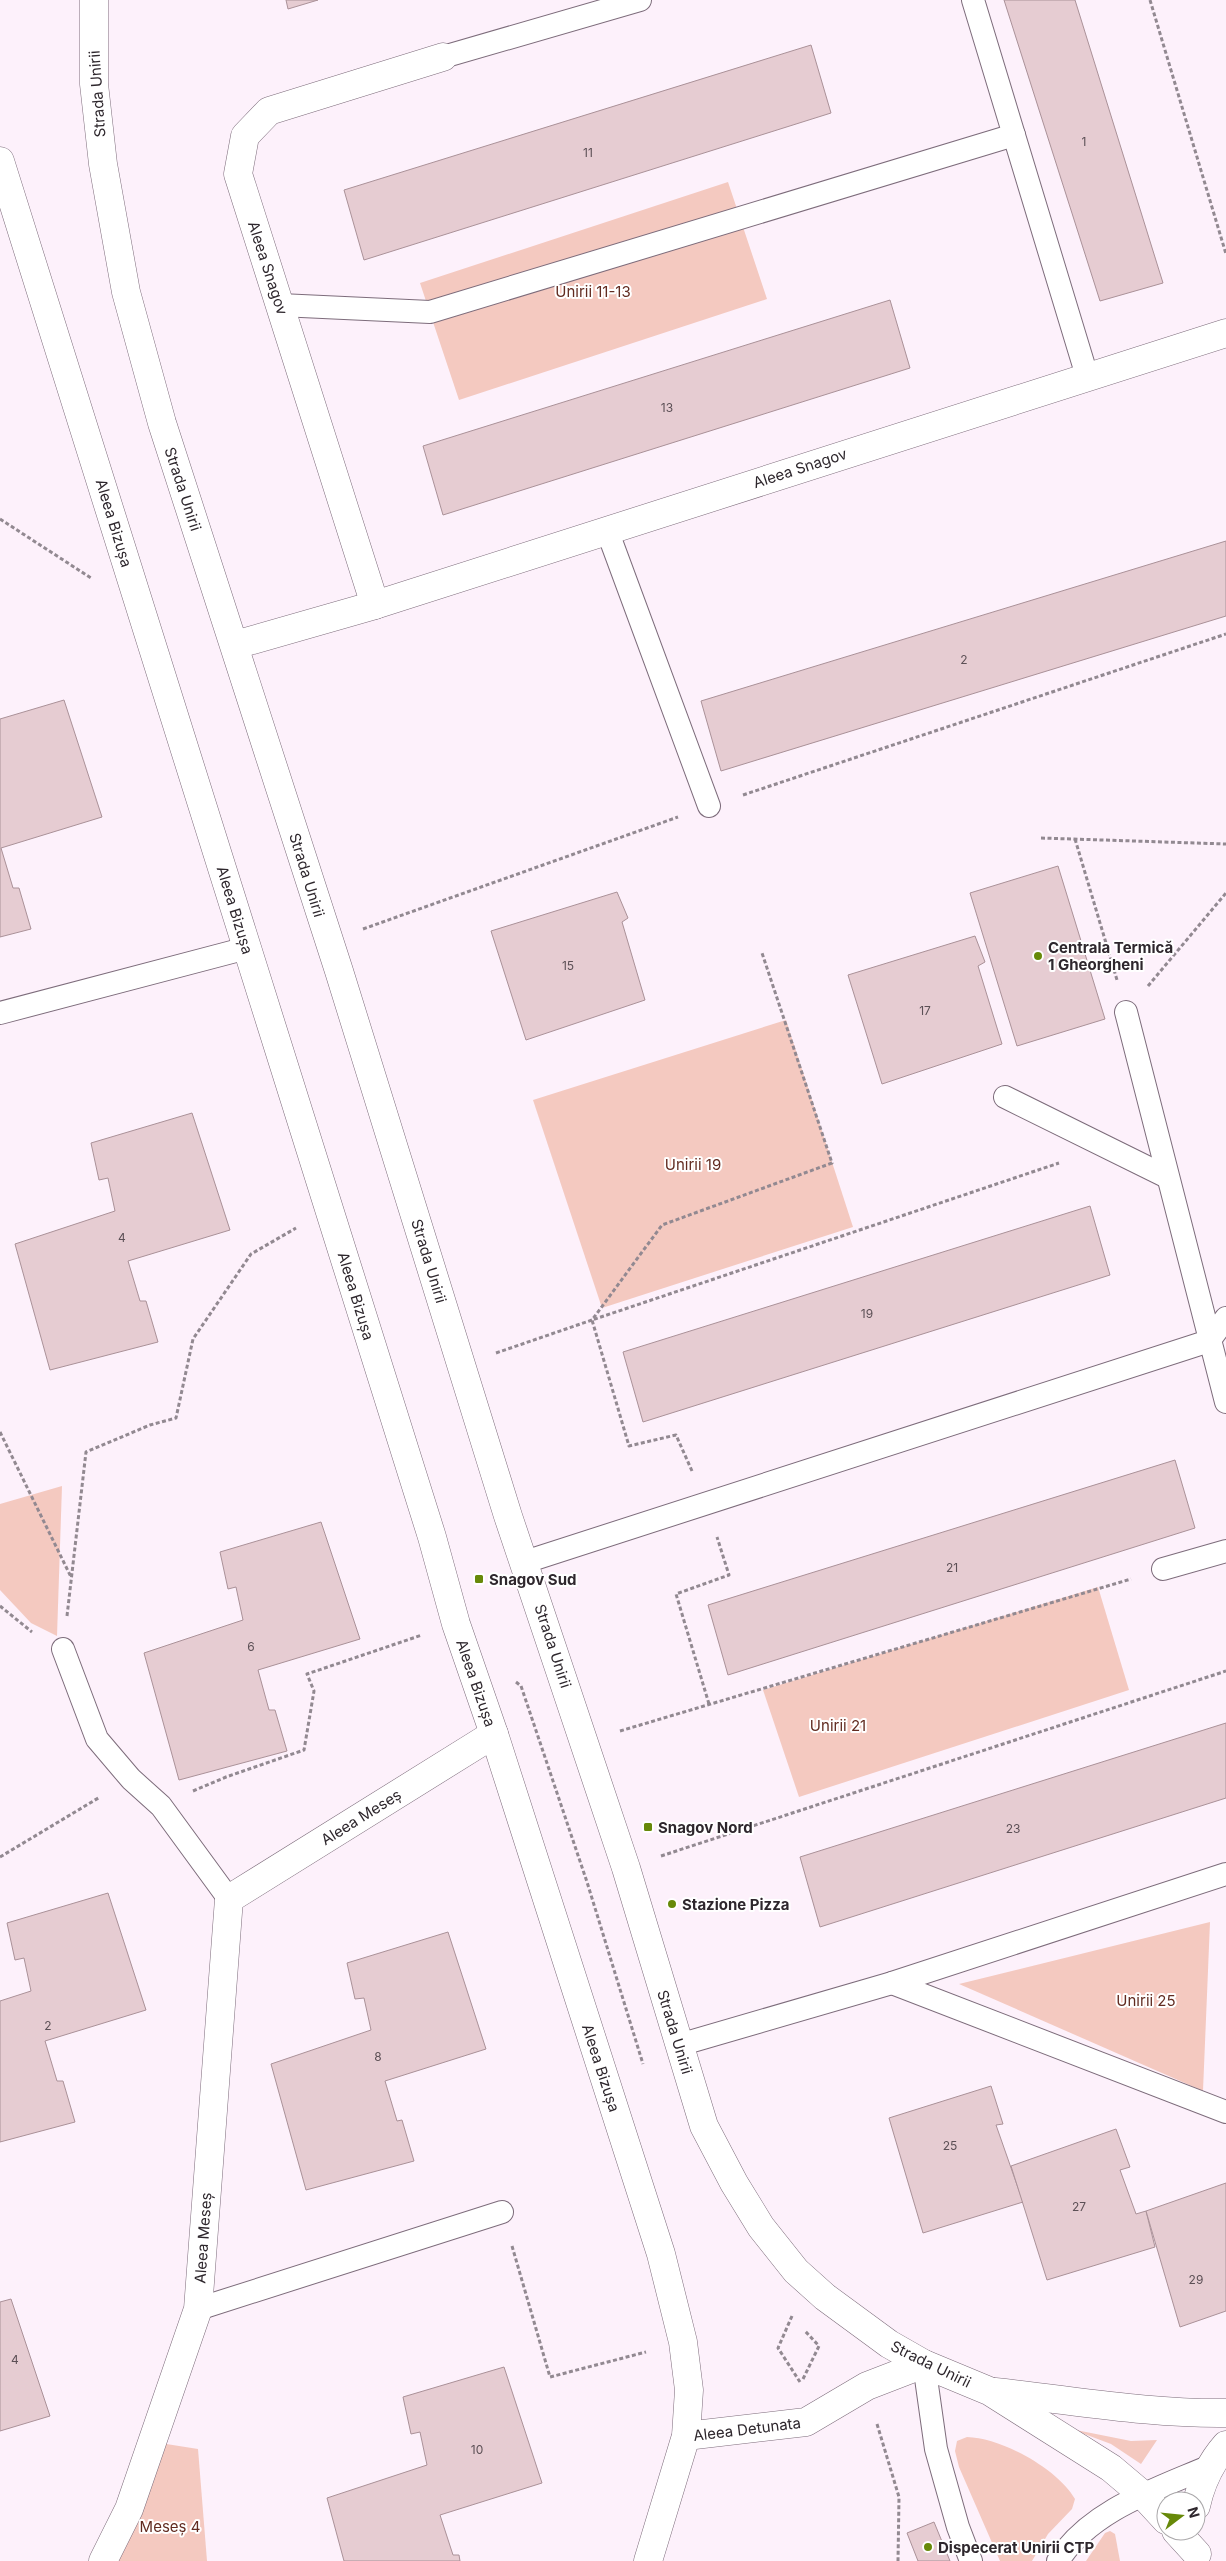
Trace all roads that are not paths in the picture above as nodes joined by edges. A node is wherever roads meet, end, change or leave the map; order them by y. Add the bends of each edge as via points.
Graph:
1 (94, 0) edge
2 (640, 0) edge
3 (973, 0) edge
4 (443, 57) joint
5 (1014, 135) junction
6 (0, 160) edge
7 (280, 305) junction
8 (1226, 333) edge
9 (1087, 376) junction
10 (606, 530) junction
11 (375, 605) junction
12 (235, 645) junction
13 (709, 806) road end
14 (247, 948) junction
15 (1126, 1012) road end
16 (0, 1013) edge
17 (1005, 1097) dead end
18 (1167, 1177) junction
19 (1226, 1318) edge
20 (1209, 1341) junction
21 (1226, 1402) edge
22 (1226, 1551) edge
23 (525, 1562) junction
24 (1163, 1570) road end
25 (63, 1649) road end
26 (494, 1734) junction
27 (1226, 1874) edge
28 (228, 1899) junction
29 (892, 1983) junction
30 (679, 2045) junction
31 (1226, 2112) edge
32 (502, 2212) road end
33 (198, 2309) junction
34 (924, 2364) junction
35 (989, 2392) junction
36 (1226, 2413) edge
37 (686, 2436) junction
38 (1218, 2456) edge
39 (1199, 2491) edge
40 (1143, 2495) junction
41 (1156, 2509) edge
42 (103, 2561) edge
43 (648, 2561) edge
44 (972, 2561) edge
45 (1058, 2561) edge

1 - 12 street, Strada Unirii via 94,84 102,155 126,292 162,423
2 - 4 lane
3 - 5 lane
4 - 7 street, Aleea Snagov via 269,111 245,136 238,174
5 - 7 lane via 430,312
5 - 9 lane
6 - 14 street, Aleea Bizușa
7 - 11 street, Aleea Snagov
8 - 9 street, Aleea Snagov
9 - 10 street, Aleea Snagov
10 - 11 street, Aleea Snagov
10 - 13 lane
11 - 12 street, Aleea Snagov
12 - 23 street, Strada Unirii
14 - 16 lane
14 - 26 street, Aleea Bizușa via 432,1537 456,1624
15 - 18 lane
17 - 18 lane
18 - 20 lane
19 - 20 lane
20 - 21 lane
20 - 23 lane
22 - 24 lane
23 - 30 street, Strada Unirii via 626,1868
25 - 28 lane via 97,1739 131,1779 161,1806
26 - 28 street, Aleea Meseș
26 - 37 street, Aleea Bizușa via 661,2254 683,2342 689,2390
27 - 29 lane
28 - 33 street, Aleea Meseș
29 - 30 lane
29 - 31 lane
30 - 34 street, Strada Unirii via 704,2126 761,2227 796,2271 825,2297 856,2322
32 - 33 lane
33 - 42 street, Aleea Meseș via 129,2509
34 - 35 street, Strada Unirii
34 - 37 street, Aleea Detunata via 867,2386 806,2422
34 - 44 lane via 936,2449 958,2527
35 - 36 street, Strada Unirii via 1186,2414
35 - 40 street, Strada Unirii via 1111,2468
37 - 43 street, Aleea Detunata
38 - 39 street
38 - 40 lane
40 - 41 street, Strada Unirii
40 - 45 lane via 1078,2534

